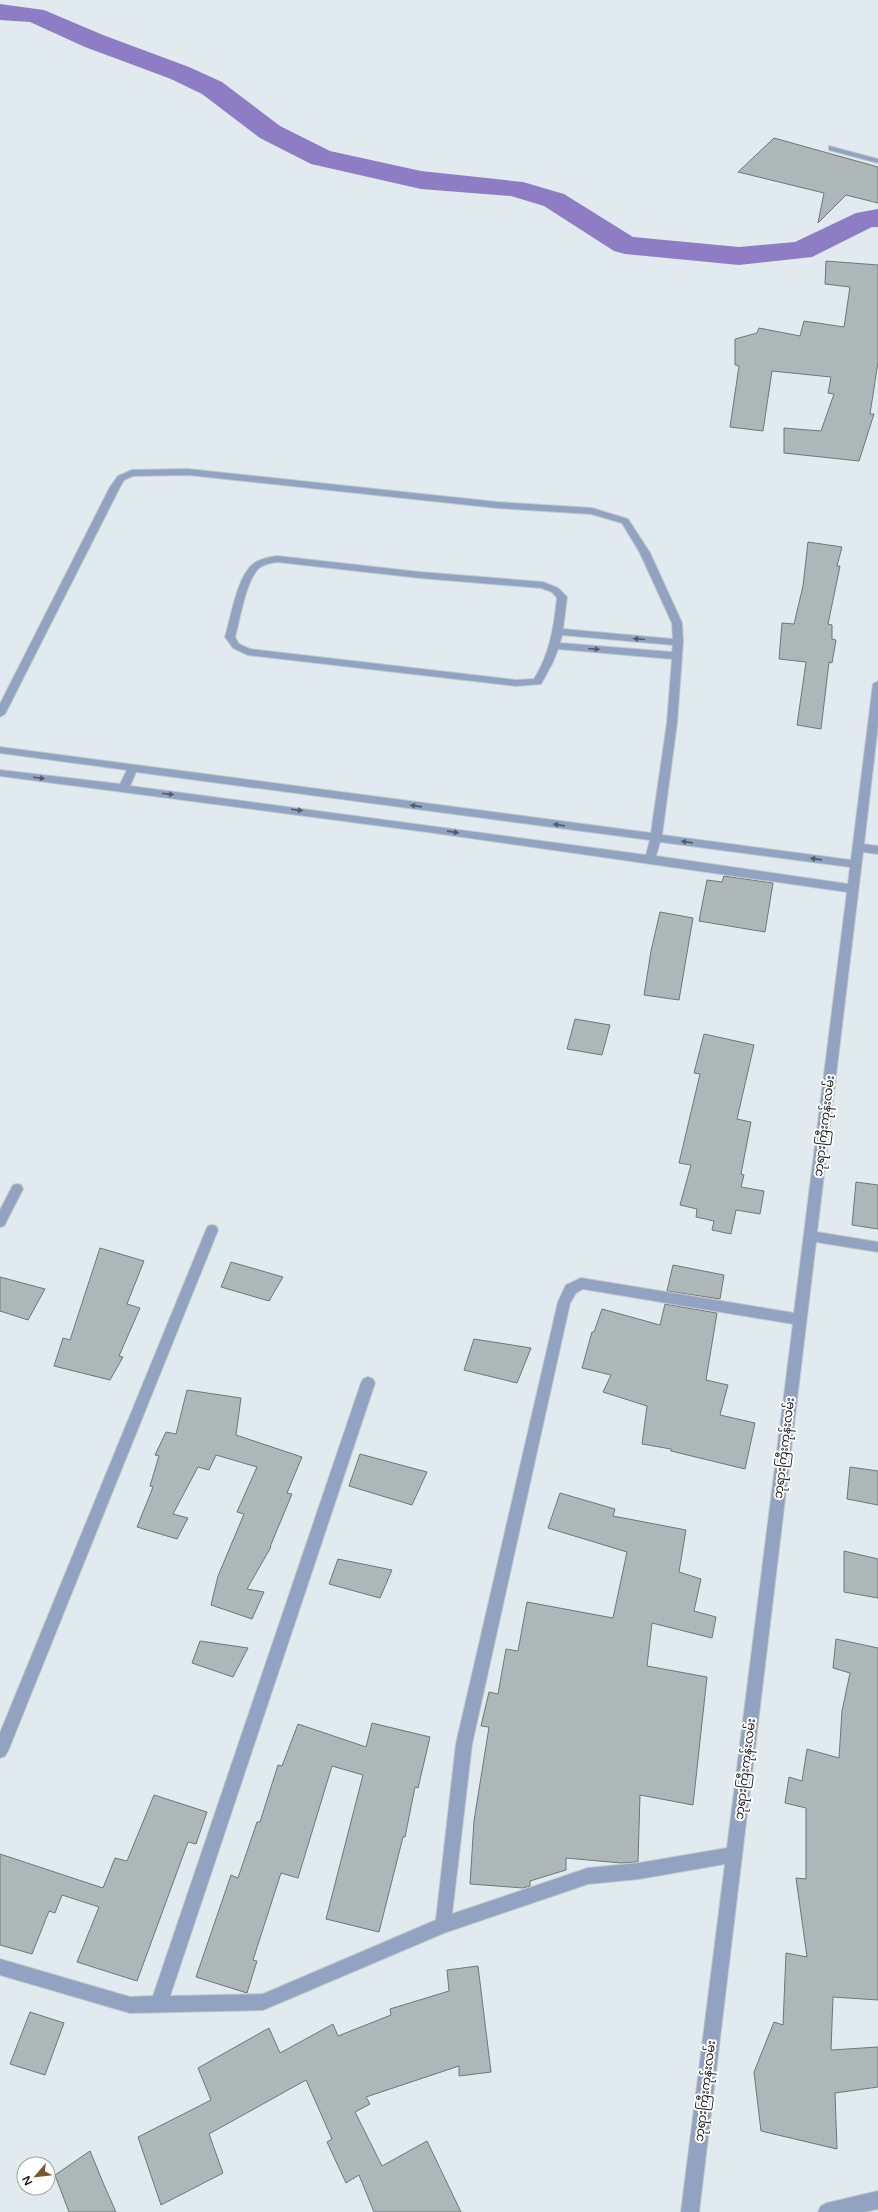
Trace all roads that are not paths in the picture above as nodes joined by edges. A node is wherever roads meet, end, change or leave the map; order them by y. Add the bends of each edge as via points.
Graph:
1 (832, 148) dead end
2 (878, 161) edge
3 (558, 632) junction
4 (678, 642) junction
5 (555, 646) junction
6 (677, 656) junction
7 (878, 684) edge
8 (0, 714) edge
9 (0, 750) edge
10 (133, 768) junction
11 (0, 774) edge
12 (123, 789) junction
13 (432, 808) junction
14 (425, 828) junction
15 (656, 838) junction
16 (857, 847) junction
17 (878, 850) edge
18 (650, 858) junction
19 (855, 864) junction
20 (853, 889) junction
21 (17, 1189) dead end
22 (0, 1222) edge
23 (212, 1230) dead end
24 (810, 1236) junction
25 (878, 1247) edge
26 (800, 1320) junction
27 (368, 1383) dead end
28 (0, 1751) edge
29 (734, 1855) junction
30 (443, 1925) junction
31 (0, 1967) edge
32 (159, 2004) junction
33 (878, 2200) edge
34 (690, 2212) edge
35 (827, 2212) edge

1 - 2 street
4 -> 3 street
3 - 5 street
3 - 5 street via 562,597 555,590 543,585 420,575 277,558 264,561 254,568 240,599 230,637 236,646 248,652 516,683 537,682 545,671
4 - 6 street
4 - 8 street via 677,622 645,552 625,521 592,512 497,505 188,472 132,473 121,478 115,487
5 -> 6 street
6 - 15 street via 672,723
7 - 16 street, ဘုရားကြီးကုန်းလမ်း
9 - 10 street
10 - 12 street
13 -> 10 street
11 -> 12 street
12 -> 14 street
13 - 14 street
15 -> 13 street
14 -> 18 street
15 - 18 street
19 -> 15 street
16 - 17 street
16 - 19 street, ဘုရားကြီးကုန်းလမ်း
18 - 20 street
19 - 20 street, ဘုရားကြီးကုန်းလမ်း
20 - 24 street, ဘုရားကြီးကုန်းလမ်း
21 - 22 street
23 - 28 street
24 - 25 street
24 - 26 street, ဘုရားကြီးကုန်းလမ်း
26 - 29 street, ဘုရားကြီးကုန်းလမ်း
26 - 30 street via 581,1283 571,1289 564,1302 464,1744
27 - 32 street
29 - 30 street via 588,1876
29 - 34 street, ဘုရားကြီးကုန်းလမ်း
30 - 32 street via 263,2002
31 - 32 street via 130,2005
33 - 35 street

